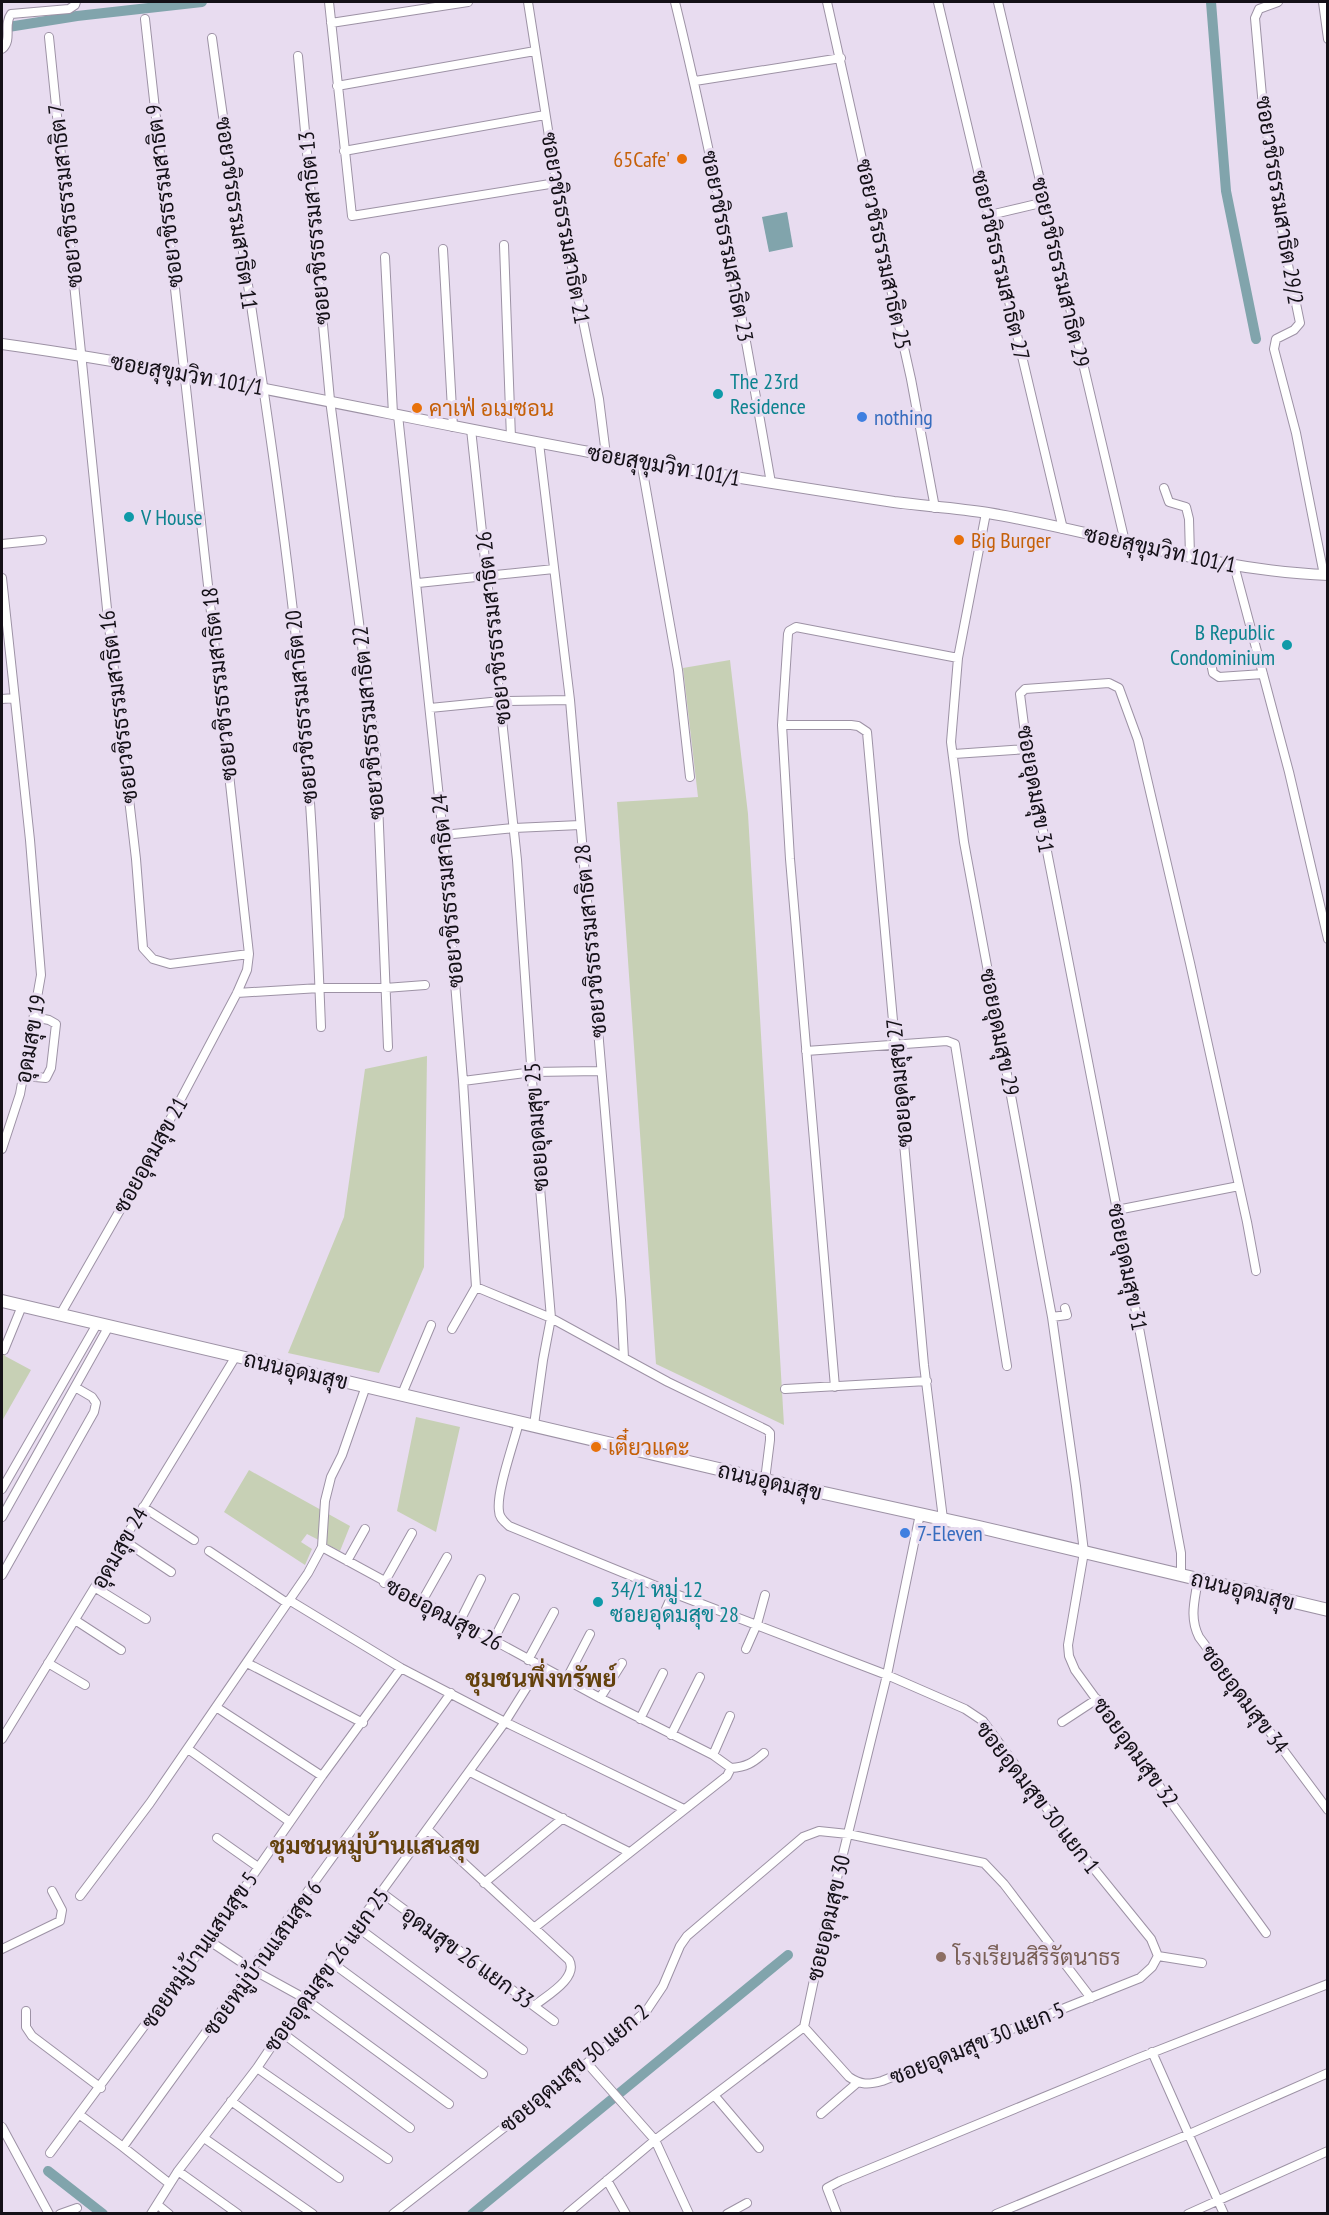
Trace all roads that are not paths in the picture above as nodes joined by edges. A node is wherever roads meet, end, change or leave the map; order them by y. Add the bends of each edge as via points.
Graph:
1 (75, 2) edge
2 (329, 2) edge
3 (468, 2) edge
4 (528, 2) edge
5 (675, 2) edge
6 (828, 2) edge
7 (938, 2) edge
8 (998, 2) edge
9 (1278, 2) edge
10 (1323, 2) edge
11 (145, 19) dead end
12 (331, 23) junction
13 (49, 37) dead end
14 (212, 38) dead end
15 (1328, 39) edge
16 (2, 49) edge
17 (535, 51) junction
18 (298, 56) dead end
19 (841, 58) junction
20 (695, 81) junction
21 (337, 86) junction
22 (545, 115) junction
23 (344, 151) junction
24 (556, 183) junction
25 (1045, 202) junction
26 (990, 215) junction
27 (504, 245) dead end
28 (443, 249) dead end
29 (385, 257) dead end
30 (2, 344) edge
31 (81, 355) junction
32 (185, 372) junction
33 (264, 387) junction
34 (330, 400) junction
35 (396, 414) junction
36 (453, 427) junction
37 (471, 429) junction
38 (512, 438) junction
39 (538, 443) junction
40 (606, 455) junction
41 (641, 460) junction
42 (771, 483) junction
43 (1164, 488) dead end
44 (935, 508) junction
45 (986, 513) junction
46 (1063, 529) junction
47 (42, 540) dead end
48 (1125, 542) junction
49 (2, 544) edge
50 (1191, 556) junction
51 (1233, 565) junction
52 (554, 570) junction
53 (1326, 575) edge
54 (487, 576) junction
55 (2, 578) edge
56 (417, 583) junction
57 (958, 658) junction
58 (1211, 663) dead end
59 (1263, 674) junction
60 (14, 698) junction
61 (2, 699) edge
62 (570, 700) junction
63 (501, 701) junction
64 (430, 708) junction
65 (782, 725) junction
66 (1027, 749) junction
67 (954, 754) junction
68 (690, 777) dead end
69 (580, 825) junction
70 (514, 828) junction
71 (443, 835) junction
72 (1328, 939) edge
73 (249, 954) junction
74 (425, 985) dead end
75 (320, 988) junction
76 (385, 988) junction
77 (237, 993) junction
78 (34, 1017) junction
79 (321, 1027) dead end
80 (896, 1045) junction
81 (388, 1047) dead end
82 (806, 1051) junction
83 (600, 1071) junction
84 (533, 1072) junction
85 (24, 1076) junction
86 (463, 1081) junction
87 (2, 1149) edge
88 (1239, 1185) junction
89 (1117, 1210) junction
90 (1256, 1271) dead end
91 (476, 1287) junction
92 (2, 1301) edge
93 (22, 1306) junction
94 (1065, 1308) dead end
95 (60, 1315) junction
96 (1052, 1317) junction
97 (551, 1318) junction
98 (103, 1325) junction
99 (431, 1325) dead end
100 (453, 1329) dead end
101 (4, 1350) dead end
102 (236, 1356) junction
103 (624, 1358) junction
104 (1007, 1366) dead end
105 (67, 1375) junction
106 (927, 1381) junction
107 (76, 1384) junction
108 (366, 1386) junction
109 (835, 1387) junction
110 (785, 1389) dead end
111 (402, 1394) junction
112 (519, 1422) junction
113 (534, 1425) junction
114 (765, 1480) junction
115 (2, 1490) edge
116 (143, 1507) junction
117 (920, 1515) junction
118 (2, 1516) edge
119 (943, 1519) junction
120 (366, 1529) dead end
121 (412, 1533) dead end
122 (123, 1540) junction
123 (194, 1540) dead end
124 (322, 1548) junction
125 (209, 1551) dead end
126 (1084, 1552) junction
127 (447, 1557) dead end
128 (347, 1562) junction
129 (171, 1572) dead end
130 (2, 1575) edge
131 (1181, 1575) junction
132 (481, 1579) dead end
133 (1198, 1579) junction
134 (384, 1583) junction
135 (96, 1588) junction
136 (673, 1593) junction
137 (765, 1595) dead end
138 (515, 1598) dead end
139 (288, 1602) junction
140 (422, 1603) junction
141 (1328, 1610) edge
142 (555, 1612) dead end
143 (662, 1618) dead end
144 (146, 1619) dead end
145 (75, 1620) junction
146 (459, 1623) junction
147 (757, 1624) junction
148 (590, 1634) dead end
149 (493, 1641) junction
150 (121, 1650) dead end
151 (746, 1650) dead end
152 (528, 1660) junction
153 (48, 1663) junction
154 (247, 1663) junction
155 (622, 1663) dead end
156 (540, 1666) junction
157 (401, 1668) junction
158 (663, 1673) dead end
159 (887, 1675) junction
160 (700, 1677) dead end
161 (566, 1680) junction
162 (86, 1685) dead end
163 (451, 1693) junction
164 (600, 1698) junction
165 (1097, 1699) junction
166 (216, 1707) junction
167 (730, 1716) dead end
168 (640, 1719) junction
169 (506, 1722) junction
170 (1062, 1722) dead end
171 (363, 1723) junction
172 (671, 1735) junction
173 (2, 1739) edge
174 (188, 1749) junction
175 (764, 1752) dead end
176 (713, 1755) junction
177 (728, 1765) junction
178 (470, 1772) junction
179 (322, 1776) junction
180 (684, 1809) junction
181 (1328, 1810) edge
182 (563, 1818) junction
183 (290, 1822) junction
184 (428, 1830) junction
185 (848, 1834) junction
186 (217, 1838) dead end
187 (629, 1852) junction
188 (258, 1867) junction
189 (484, 1883) junction
190 (52, 1891) dead end
191 (382, 1893) junction
192 (80, 1896) dead end
193 (357, 1927) junction
194 (534, 1928) junction
195 (1266, 1933) dead end
196 (208, 1940) junction
197 (2, 1949) edge
198 (1158, 1956) junction
199 (332, 1962) junction
200 (1202, 1963) dead end
201 (253, 1970) junction
202 (1328, 1984) edge
203 (304, 1998) junction
204 (1091, 1998) junction
205 (534, 2006) junction
206 (26, 2011) dead end
207 (554, 2021) dead end
208 (804, 2026) junction
209 (281, 2032) junction
210 (523, 2050) dead end
211 (1152, 2052) junction
212 (587, 2063) junction
213 (257, 2068) junction
214 (1328, 2073) edge
215 (483, 2074) dead end
216 (857, 2083) junction
217 (100, 2088) junction
218 (714, 2095) junction
219 (231, 2101) junction
220 (449, 2104) dead end
221 (821, 2114) dead end
222 (80, 2115) junction
223 (2, 2127) edge
224 (410, 2128) dead end
225 (1187, 2134) junction
226 (204, 2138) junction
227 (655, 2140) junction
228 (123, 2147) junction
229 (759, 2148) dead end
230 (1328, 2151) edge
231 (50, 2153) dead end
232 (388, 2160) dead end
233 (178, 2171) junction
234 (339, 2178) dead end
235 (607, 2180) junction
236 (170, 2184) junction
237 (1219, 2200) junction
238 (747, 2204) dead end
239 (158, 2205) junction
240 (77, 2208) dead end
241 (577, 2210) edge
242 (1193, 2213) edge
243 (49, 2214) edge
244 (60, 2214) edge
245 (151, 2214) edge
246 (169, 2214) edge
247 (238, 2214) edge
248 (312, 2214) edge
249 (393, 2214) edge
250 (567, 2214) edge
251 (626, 2214) edge
252 (689, 2214) edge
253 (727, 2214) edge
254 (837, 2214) edge
255 (996, 2214) edge
256 (1224, 2214) edge

1 - 16 street via 69,9 11,14 8,40
2 - 12 street
3 - 12 street
4 - 17 street, ซอยวชิรธรรมสาธิต 21
5 - 20 street, ซอยวชิรธรรมสาธิต 23
6 - 19 street, ซอยวชิรธรรมสาธิต 25
7 - 26 street, ซอยวชิรธรรมสาธิต 27
8 - 25 street, ซอยวชิรธรรมสาธิต 29
9 - 53 street, ซอยวชิรธรรมสาธิต 29/2 via 1256,12 1255,27 1263,107 1300,323 1276,339 1274,349
10 - 15 street
11 - 32 street, ซอยวชิรธรรมสาธิต 9
12 - 21 street
13 - 31 street, ซอยวชิรธรรมสาธิต 7
14 - 33 street, ซอยวชิรธรรมสาธิต 11
17 - 21 street
17 - 22 street, ซอยวชิรธรรมสาธิต 21
18 - 34 street, ซอยวชิรธรรมสาธิต 13
19 - 20 street
19 - 44 street, ซอยวชิรธรรมสาธิต 25 via 912,379
20 - 42 street, ซอยวชิรธรรมสาธิต 23
21 - 23 street
22 - 23 street
22 - 24 street, ซอยวชิรธรรมสาธิต 21
23 - 24 street via 351,215 355,217
24 - 40 street, ซอยวชิรธรรมสาธิต 21
25 - 26 street
25 - 48 street, ซอยวชิรธรรมสาธิต 29
26 - 46 street, ซอยวชิรธรรมสาธิต 27
27 - 38 street
28 - 36 street
29 - 35 street, ซอยวชิรธรรมสาธิต 24
30 - 31 street, ซอยสุขุมวิท 101/1
31 - 32 street, ซอยสุขุมวิท 101/1
31 - 73 street, ซอยวชิรธรรมสาธิต 16 via 143,948 153,959 170,964
32 - 33 street, ซอยสุขุมวิท 101/1
32 - 73 street, ซอยวชิรธรรมสาธิต 18
33 - 34 street, ซอยสุขุมวิท 101/1
33 - 75 street, ซอยวชิรธรรมสาธิต 20 via 305,730
34 - 35 street, ซอยสุขุมวิท 101/1
34 - 76 street, ซอยวชิรธรรมสาธิต 22 via 376,753
35 - 36 street, ซอยสุขุมวิท 101/1
35 - 56 street, ซอยวชิรธรรมสาธิต 24
36 - 37 street, ซอยสุขุมวิท 101/1
37 - 38 street, ซอยสุขุมวิท 101/1
37 - 54 street, ซอยวชิรธรรมสาธิต 26
38 - 39 street, ซอยสุขุมวิท 101/1
39 - 40 street, ซอยสุขุมวิท 101/1
39 - 52 street, ซอยวชิรธรรมสาธิต 28
40 - 41 street, ซอยสุขุมวิท 101/1
41 - 42 street, ซอยสุขุมวิท 101/1
41 - 68 street via 678,670
42 - 44 street, ซอยสุขุมวิท 101/1
43 - 50 street via 1169,502 1186,507
44 - 45 street, ซอยสุขุมวิท 101/1
45 - 46 street, ซอยสุขุมวิท 101/1
45 - 57 street, ซอยอุดมสุข 29
46 - 48 street, ซอยสุขุมวิท 101/1
47 - 49 street
48 - 50 street, ซอยสุขุมวิท 101/1
50 - 51 street, ซอยสุขุมวิท 101/1
51 - 53 street, ซอยสุขุมวิท 101/1
51 - 59 street
52 - 54 street
52 - 62 street, ซอยวชิรธรรมสาธิต 28
54 - 56 street
54 - 63 street, ซอยวชิรธรรมสาธิต 26
55 - 60 street, อุดมสุข 19
56 - 64 street, ซอยวชิรธรรมสาธิต 24
57 - 65 street via 796,627 788,634
57 - 67 street, ซอยอุดมสุข 29 via 951,731
58 - 59 street via 1219,677
59 - 72 street
60 - 61 street
60 - 78 street, อุดมสุข 19 via 41,975
62 - 63 street
62 - 69 street, ซอยวชิรธรรมสาธิต 28
63 - 64 street
63 - 70 street, ซอยวชิรธรรมสาธิต 26
64 - 71 street, ซอยวชิรธรรมสาธิต 24
65 - 80 street, ซอยอุดมสุข 27 via 851,725 867,732
65 - 82 street
66 - 67 street
66 - 88 street, ซอยอุดมสุข 31 via 1020,694 1023,690 1109,683 1119,688 1140,750
66 - 89 street, ซอยอุดมสุข 31
67 - 96 street, ซอยอุดมสุข 29 via 964,842
69 - 70 street
69 - 83 street, ซอยวชิรธรรมสาธิต 28
70 - 71 street
70 - 84 street, ซอยอุดมสุข 25
71 - 86 street, ซอยวชิรธรรมสาธิต 24
73 - 77 street, ซอยวชิรธรรมสาธิต 18
74 - 76 street
75 - 76 street
75 - 77 street
75 - 79 street, ซอยวชิรธรรมสาธิต 20
76 - 81 street, ซอยวชิรธรรมสาธิต 22
77 - 95 street, ซอยอุดมสุข 21 via 147,1163
78 - 85 street, อุดมสุข 19
78 - 85 street via 56,1024 51,1068 46,1078
80 - 82 street
80 - 104 street via 946,1041 955,1044
80 - 106 street, ซอยอุดมสุข 27
82 - 109 street
83 - 84 street
83 - 103 street, ซอยวชิรธรรมสาธิต 28
84 - 86 street
84 - 97 street, ซอยอุดมสุข 25
85 - 87 street, อุดมสุข 19
86 - 91 street, ซอยวชิรธรรมสาธิต 24
88 - 89 street
88 - 90 street, ซอยอุดมสุข 31
89 - 131 street, ซอยอุดมสุข 31 via 1177,1531
91 - 97 street
91 - 100 street
92 - 93 main road, ถนนอุดมสุข
93 - 95 main road, ถนนอุดมสุข
93 - 101 street
94 - 96 street via 1067,1315
95 - 98 main road, ถนนอุดมสุข
96 - 126 street, ซอยอุดมสุข 29
97 - 103 street
97 - 113 street, ซอยอุดมสุข 25
98 - 102 main road, ถนนอุดมสุข
98 - 105 street
98 - 107 street
99 - 111 street
102 - 108 main road, ถนนอุดมสุข
102 - 116 street, อุดมสุข 24
103 - 114 street via 767,1430 770,1440
105 - 107 street
105 - 115 street
106 - 109 street
106 - 119 street, ซอยอุดมสุข 27
107 - 118 street
107 - 130 street via 96,1403 94,1412
108 - 111 main road, ถนนอุดมสุข
108 - 124 street via 329,1485
109 - 110 street
111 - 112 main road, ถนนอุดมสุข
112 - 113 main road, ถนนอุดมสุข
112 - 136 street, ซอยอุดมสุข 30 แยก 1 via 499,1497 501,1520
113 - 114 main road, ถนนอุดมสุข
114 - 117 main road, ถนนอุดมสุข
116 - 122 street, อุดมสุข 24
116 - 123 street
117 - 119 main road, ถนนอุดมสุข
117 - 159 street, ซอยอุดมสุข 30
119 - 126 main road, ถนนอุดมสุข
120 - 128 street
121 - 134 street
122 - 129 street
122 - 135 street, อุดมสุข 24
124 - 128 street, ซอยอุดมสุข 26
124 - 139 street
125 - 139 street
126 - 131 main road, ถนนอุดมสุข
126 - 165 street, ซอยอุดมสุข 32 via 1068,1645 1075,1670
127 - 140 street
128 - 134 street, ซอยอุดมสุข 26
131 - 133 main road, ถนนอุดมสุข
132 - 146 street
133 - 141 main road, ถนนอุดมสุข
133 - 181 street, ซอยอุดมสุข 34 via 1192,1615 1199,1637
134 - 140 street, ซอยอุดมสุข 26
135 - 144 street
135 - 145 street, อุดมสุข 24
136 - 143 street
136 - 147 street, ซอยอุดมสุข 30 แยก 1
137 - 147 street
138 - 149 street
139 - 154 street
139 - 157 street
140 - 146 street, ซอยอุดมสุข 26
142 - 152 street
145 - 150 street
145 - 153 street, อุดมสุข 24
146 - 149 street, ซอยอุดมสุข 26
147 - 151 street
147 - 159 street, ซอยอุดมสุข 30 แยก 1
148 - 161 street
149 - 152 street, ซอยอุดมสุข 26
152 - 156 street, ซอยอุดมสุข 26
153 - 162 street
153 - 173 street, อุดมสุข 24
154 - 166 street
154 - 171 street
155 - 164 street
156 - 161 street, ซอยอุดมสุข 26
156 - 169 street, ซอยอุดมสุข 26 แยก 25
157 - 163 street
157 - 171 street, ซอยหมู่บ้านแสนสุข 5
158 - 168 street
159 - 185 street, ซอยอุดมสุข 30
159 - 198 street, ซอยอุดมสุข 30 แยก 1 via 965,1709 983,1721 1060,1828 1151,1939
160 - 172 street
161 - 164 street, ซอยอุดมสุข 26
163 - 169 street
163 - 201 street, ซอยหมู่บ้านแสนสุข 6
164 - 168 street, ซอยอุดมสุข 26
165 - 170 street
165 - 195 street, ซอยอุดมสุข 32
166 - 174 street
166 - 179 street
167 - 176 street
168 - 172 street, ซอยอุดมสุข 26
169 - 178 street, ซอยอุดมสุข 26 แยก 25
169 - 180 street
171 - 179 street, ซอยหมู่บ้านแสนสุข 5
172 - 176 street, ซอยอุดมสุข 26
174 - 183 street
174 - 192 street
175 - 177 street via 744,1767
176 - 177 street, ซอยอุดมสุข 26
177 - 180 street via 727,1776
178 - 182 street
178 - 184 street, ซอยอุดมสุข 26 แยก 25
179 - 183 street, ซอยหมู่บ้านแสนสุข 5
180 - 187 street
182 - 187 street
182 - 189 street
183 - 188 street, ซอยหมู่บ้านแสนสุข 5
184 - 189 street
184 - 191 street, ซอยอุดมสุข 26 แยก 25
185 - 204 street, ซอยอุดมสุข 30 แยก 2 via 984,1863
185 - 208 street, ซอยอุดมสุข 30
185 - 212 street, ซอยอุดมสุข 30 แยก 2 via 819,1831 803,1837 694,1928 680,1946 654,2002
186 - 188 street
187 - 194 street
188 - 196 street, ซอยหมู่บ้านแสนสุข 5
189 - 194 street
190 - 197 street via 62,1910 60,1921
191 - 193 street, ซอยอุดมสุข 26 แยก 25
191 - 205 street, อุดมสุข 26 แยก 33
193 - 199 street, ซอยอุดมสุข 26 แยก 25
193 - 210 street
194 - 205 street via 569,1960 572,1970 569,1977
196 - 201 street
196 - 217 street, ซอยหมู่บ้านแสนสุข 5
198 - 200 street
198 - 204 street, ซอยอุดมสุข 30 แยก 5 via 1140,1978
199 - 203 street, ซอยอุดมสุข 26 แยก 25
199 - 215 street
201 - 203 street
201 - 228 street, ซอยหมู่บ้านแสนสุข 6
202 - 211 street
203 - 209 street, ซอยอุดมสุข 26 แยก 25
203 - 220 street
204 - 216 street, ซอยอุดมสุข 30 แยก 5 via 882,2081
205 - 207 street, อุดมสุข 26 แยก 33
206 - 217 street via 26,2027 32,2036
208 - 216 street, ซอยอุดมสุข 30 แยก 5
208 - 218 street
209 - 213 street, ซอยอุดมสุข 26 แยก 25
209 - 224 street
211 - 225 street
211 - 254 street via 834,2184 827,2188
212 - 227 street
212 - 249 street, ซอยอุดมสุข 30 แยก 2
213 - 219 street, ซอยอุดมสุข 26 แยก 25
213 - 232 street
214 - 225 street
216 - 221 street
217 - 222 street, ซอยหมู่บ้านแสนสุข 5
218 - 227 street
218 - 229 street
219 - 226 street, ซอยอุดมสุข 26 แยก 25
219 - 234 street
222 - 228 street
222 - 231 street, ซอยหมู่บ้านแสนสุข 5
223 - 243 street
225 - 237 street
225 - 255 street
226 - 233 street, ซอยอุดมสุข 26 แยก 25
226 - 248 street
227 - 235 street
227 - 252 street
228 - 236 street
230 - 237 street
233 - 236 street, ซอยอุดมสุข 26 แยก 25
233 - 247 street
235 - 241 street
235 - 251 street
236 - 239 street, ซอยอุดมสุข 26 แยก 25
237 - 242 street
237 - 256 street
238 - 253 street
239 - 245 street, ซอยอุดมสุข 26 แยก 25
239 - 246 street
240 - 244 street
241 - 250 street

